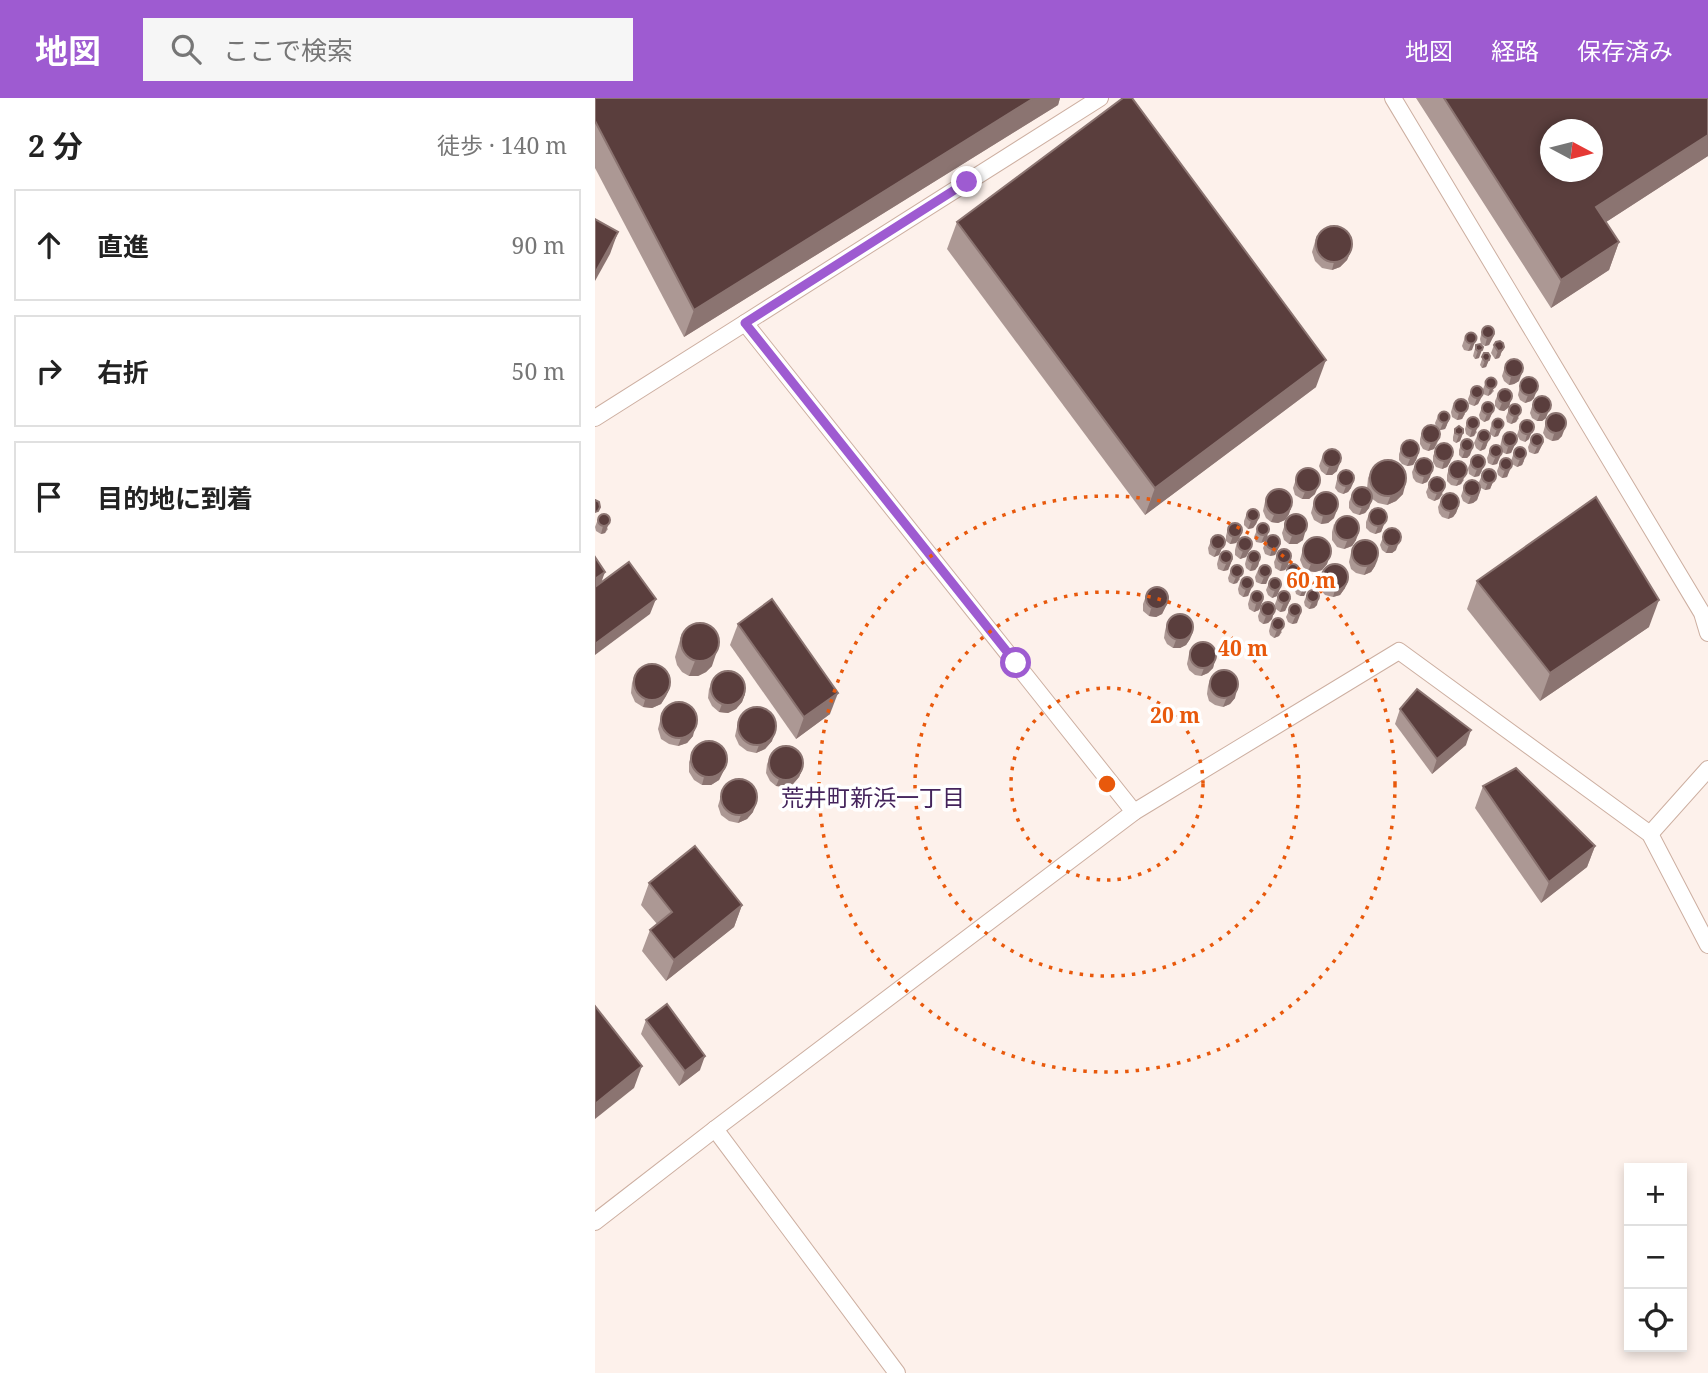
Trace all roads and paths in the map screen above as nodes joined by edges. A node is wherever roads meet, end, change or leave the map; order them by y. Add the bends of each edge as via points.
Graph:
1 (1100, 98) edge
2 (1393, 98) edge
3 (745, 323) junction
4 (595, 418) edge
5 (1708, 633) edge
6 (1708, 769) edge
7 (1134, 812) junction
8 (1650, 834) junction
9 (1708, 945) edge
10 (715, 1129) junction
11 (595, 1222) edge
12 (897, 1373) edge

1 - 3 lane
2 - 5 lane via 1695,601
3 - 4 lane
3 - 7 lane
6 - 8 lane
7 - 8 lane via 1399,650
7 - 10 lane
8 - 9 lane
10 - 11 lane
10 - 12 lane

